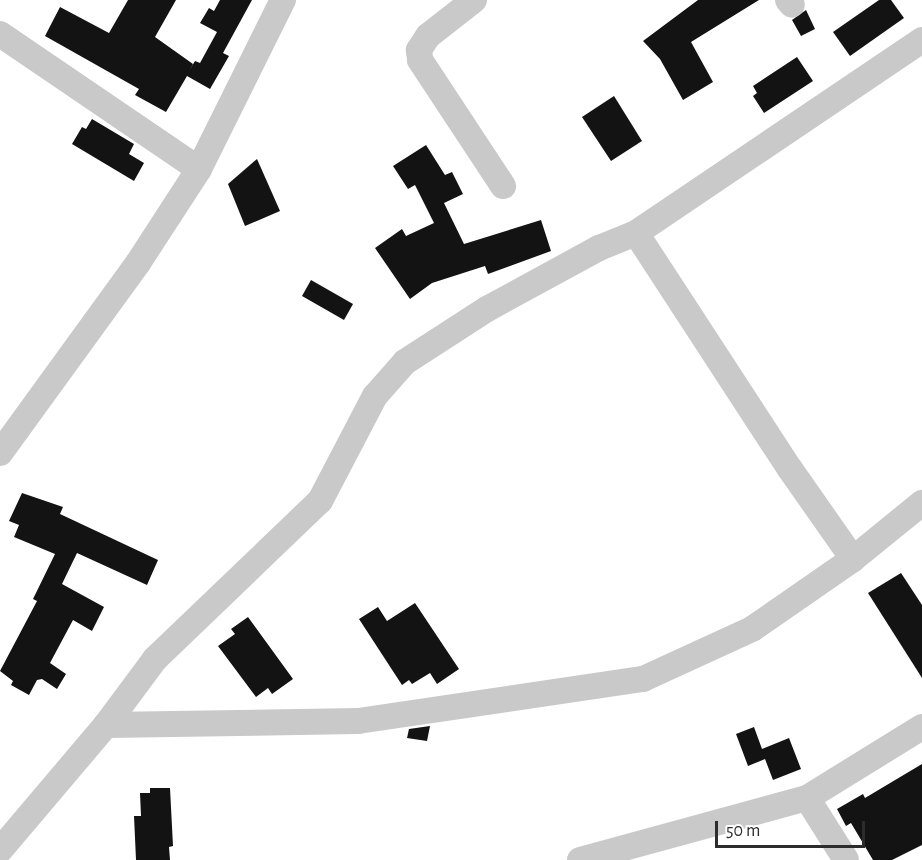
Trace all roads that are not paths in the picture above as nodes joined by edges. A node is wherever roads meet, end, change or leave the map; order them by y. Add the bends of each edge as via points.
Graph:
1 (283, 0) edge
2 (474, 0) edge
3 (0, 34) edge
4 (922, 40) edge
5 (199, 170) junction
6 (503, 186) dead end
7 (636, 233) junction
8 (0, 453) edge
9 (922, 503) edge
10 (854, 559) junction
11 (106, 725) junction
12 (922, 728) edge
13 (807, 798) junction
14 (0, 850) edge
15 (580, 860) edge
16 (846, 860) edge

1 - 5 street
2 - 6 street via 428,36 419,50 420,60
3 - 5 street
4 - 7 street
5 - 8 street via 138,263
7 - 10 street via 790,470
7 - 11 street via 599,248 487,309 405,362 375,396 320,501 154,659
9 - 10 street
10 - 11 street via 752,629 643,679 358,721
11 - 14 street
12 - 13 street
13 - 15 street
13 - 16 street

